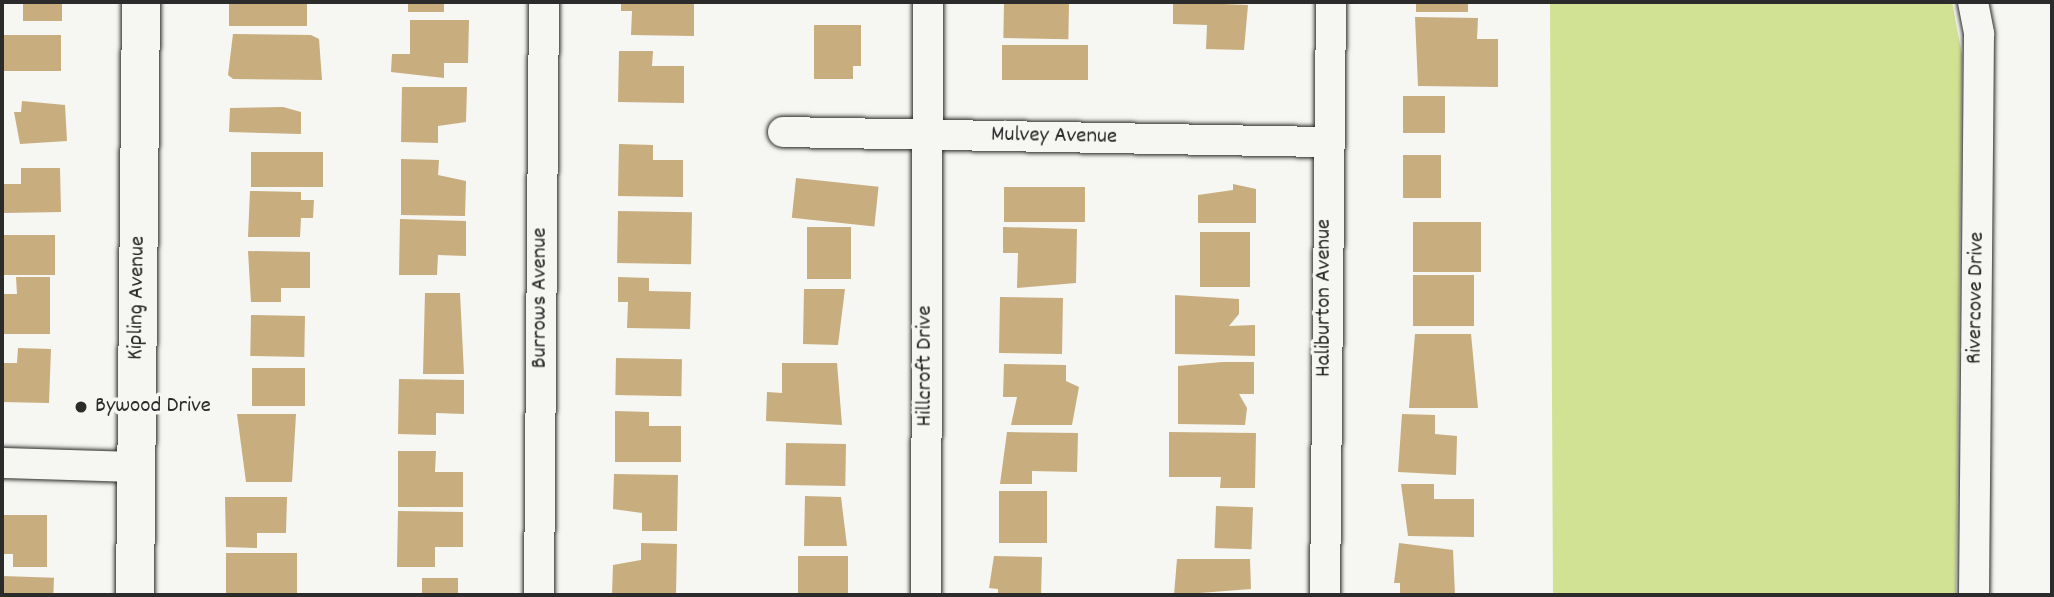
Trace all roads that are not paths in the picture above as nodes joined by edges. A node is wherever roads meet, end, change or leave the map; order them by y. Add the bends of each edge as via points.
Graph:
1 (141, 2) edge
2 (544, 2) edge
3 (928, 2) edge
4 (1331, 2) edge
5 (1973, 2) edge
6 (783, 132) dead end
7 (926, 136) junction
8 (1325, 142) junction
9 (2, 463) edge
10 (136, 467) junction
11 (135, 595) edge
12 (538, 595) edge
13 (926, 595) edge
14 (1325, 595) edge
15 (1975, 595) edge

1 - 10 main road, Kipling Avenue
2 - 12 street, Burrows Avenue
3 - 7 street
4 - 8 street, Haliburton Avenue
5 - 15 street, Rivercove Drive via 1979,34
6 - 7 street, Mulvey Avenue
7 - 8 street, Mulvey Avenue
7 - 13 street, Hillcroft Drive
8 - 14 street, Haliburton Avenue
9 - 10 street
10 - 11 main road, Kipling Avenue

